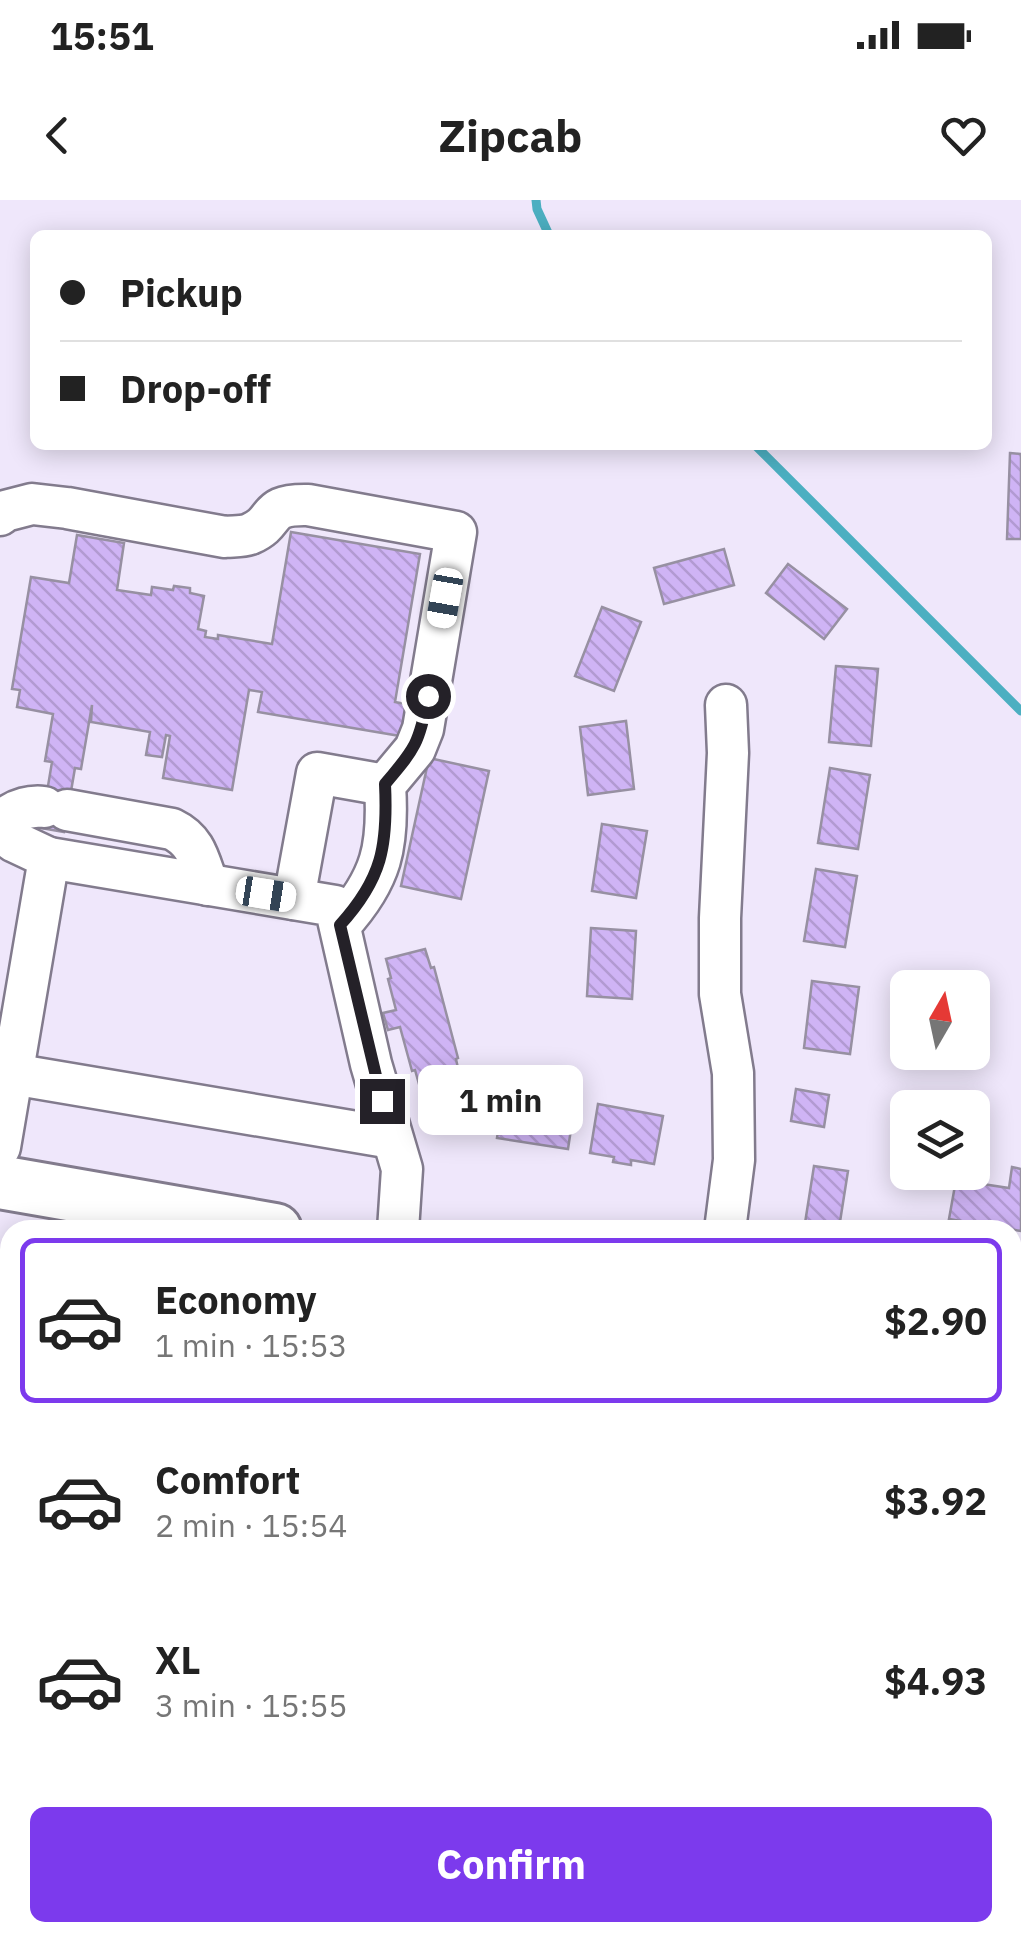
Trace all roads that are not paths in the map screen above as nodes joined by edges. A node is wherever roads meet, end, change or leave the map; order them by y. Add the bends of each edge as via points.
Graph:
1 (0, 514) edge
2 (726, 705) dead end
3 (385, 784) junction
4 (0, 822) edge
5 (0, 832) edge
6 (49, 858) junction
7 (208, 885) junction
8 (294, 899) junction
9 (340, 925) junction
10 (13, 997) edge
11 (6, 1073) edge
12 (392, 1138) junction
13 (0, 1147) edge
14 (0, 1182) edge
15 (214, 1220) edge
16 (399, 1220) edge
17 (725, 1220) edge

1 - 3 street via 32,504 224,537 248,535 287,504 456,532 422,729
2 - 17 street via 720,994 733,1073 734,1160
3 - 8 street via 317,773
3 - 9 street via 380,864
4 - 7 street via 27,807 56,808 172,829 192,843
5 - 6 street
6 - 7 street
6 - 10 street
7 - 8 street
8 - 9 street via 335,906
9 - 12 street
10 - 11 street
11 - 12 street
11 - 13 street
12 - 16 street via 402,1169
14 - 15 main road

